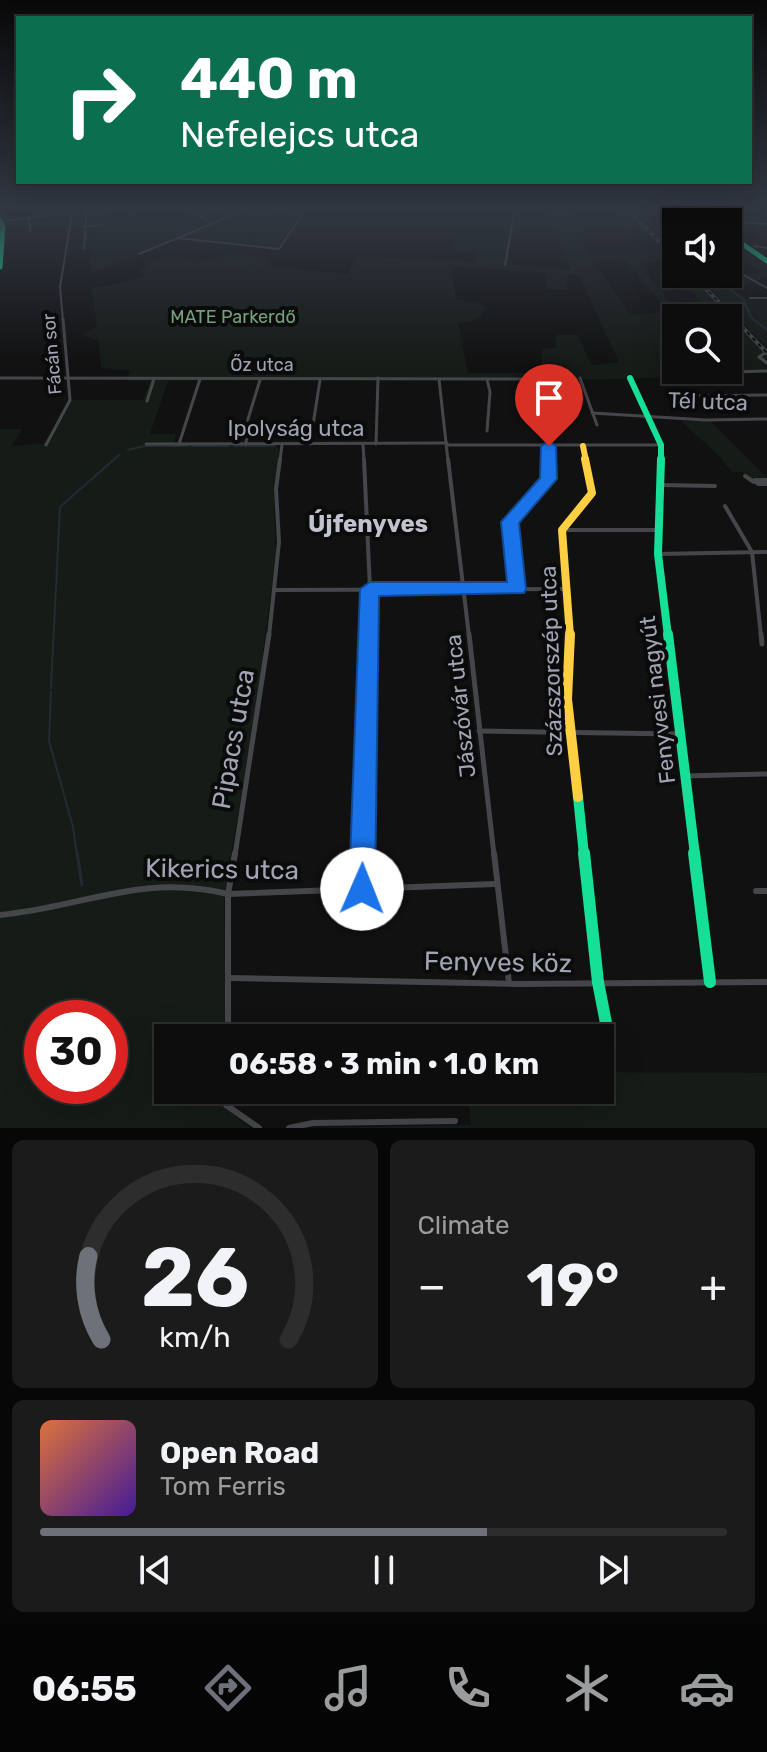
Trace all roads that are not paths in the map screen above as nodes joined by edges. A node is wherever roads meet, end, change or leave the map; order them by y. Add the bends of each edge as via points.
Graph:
1 (64, 261) edge
2 (506, 261) edge
3 (505, 265) dead end
4 (742, 274) edge
5 (767, 288) edge
6 (766, 296) edge
7 (750, 298) dead end
8 (765, 353) edge
9 (751, 355) dead end
10 (760, 355) junction
11 (767, 363) edge
12 (767, 371) edge
13 (742, 372) edge
14 (0, 378) edge
15 (68, 378) junction
16 (378, 378) junction
17 (580, 378) dead end
18 (630, 378) dead end
19 (154, 379) junction
20 (200, 379) junction
21 (260, 379) junction
22 (320, 379) junction
23 (439, 379) junction
24 (487, 379) junction
25 (767, 395) edge
26 (691, 396) dead end
27 (147, 401) dead end
28 (592, 413) junction
29 (648, 416) junction
30 (767, 419) edge
31 (597, 425) dead end
32 (537, 427) dead end
33 (487, 431) dead end
34 (146, 444) dead end
35 (179, 444) junction
36 (246, 444) junction
37 (282, 444) junction
38 (310, 444) junction
39 (363, 444) junction
40 (376, 444) junction
41 (447, 444) junction
42 (46, 445) dead end
43 (661, 445) junction
44 (549, 446) junction
45 (583, 446) junction
46 (745, 476) dead end
47 (767, 482) edge
48 (660, 485) junction
49 (715, 486) dead end
50 (725, 506) dead end
51 (562, 530) junction
52 (659, 530) junction
53 (752, 552) junction
54 (767, 552) edge
55 (658, 554) junction
56 (370, 589) junction
57 (465, 589) junction
58 (517, 589) junction
59 (568, 589) junction
60 (274, 590) junction
61 (762, 644) dead end
62 (479, 731) junction
63 (570, 733) junction
64 (679, 734) junction
65 (767, 774) edge
66 (684, 776) junction
67 (495, 884) junction
68 (362, 889) junction
69 (756, 891) dead end
70 (767, 891) edge
71 (228, 894) junction
72 (0, 915) edge
73 (229, 978) junction
74 (598, 982) junction
75 (710, 982) junction
76 (767, 982) edge
77 (509, 983) junction
78 (228, 1024) edge
79 (605, 1024) edge
80 (228, 1104) edge
81 (455, 1121) dead end
82 (259, 1128) edge
83 (289, 1128) edge

1 - 15 street, Fácán sor via 60,287
2 - 3 street
4 - 5 street
6 - 7 street
8 - 10 street
9 - 10 street
10 - 11 street
12 - 13 street
14 - 15 street, Őz utca
15 - 19 street, Őz utca
15 - 42 street, Fácán sor via 70,400
16 - 22 street, Őz utca
16 - 23 street, Őz utca
16 - 40 street
17 - 28 street
18 - 29 street, Fenyvesi nagyút
19 - 20 street, Őz utca
19 - 27 street
20 - 21 street, Őz utca
20 - 35 street
21 - 22 street, Őz utca
21 - 36 street
22 - 38 street
23 - 24 street, Őz utca
23 - 41 street, Jászóvár utca
24 - 32 street, Őz utca via 524,379
24 - 33 street
25 - 26 street
28 - 29 street, Tél utca
28 - 31 street
29 - 30 street, Tél utca
29 - 43 street, Fenyvesi nagyút
34 - 35 street, Ipolyság utca
35 - 36 street, Ipolyság utca
36 - 37 street, Ipolyság utca
37 - 38 street, Ipolyság utca
37 - 60 street, Pipacs utca
38 - 39 street, Ipolyság utca
39 - 40 street, Ipolyság utca
39 - 56 street
40 - 41 street, Ipolyság utca
41 - 44 street, Ipolyság utca
41 - 57 street, Jászóvár utca
43 - 45 street, Ipolyság utca
43 - 48 street, Fenyvesi nagyút
44 - 45 street, Ipolyság utca
44 - 58 street via 549,479 510,522
45 - 51 street via 592,493
46 - 47 street
48 - 49 street
48 - 52 street, Fenyvesi nagyút
50 - 53 street
51 - 52 street
51 - 59 street, Százszorszép utca
52 - 55 street, Fenyvesi nagyút
53 - 54 street
53 - 55 street
53 - 61 street
55 - 64 street, Fenyvesi nagyút
56 - 57 street
56 - 60 street
56 - 68 street
57 - 58 street
57 - 62 street, Jászóvár utca
58 - 59 street
59 - 63 street, Százszorszép utca
60 - 71 street, Pipacs utca
62 - 63 street
62 - 67 street, Jászóvár utca
63 - 64 street
63 - 74 street, Százszorszép utca
64 - 66 street, Fenyvesi nagyút
65 - 66 street
66 - 75 street, Fenyvesi nagyút
67 - 68 street, Kikerics utca
67 - 77 street, Jászóvár utca
68 - 71 street, Kikerics utca
69 - 70 street
71 - 72 street, Kikerics utca via 172,885 128,887 43,912
71 - 73 street, Pipacs utca
73 - 77 street, Fenyves köz
73 - 78 street, Pipacs utca
74 - 75 street, Fenyves köz
74 - 77 street, Fenyves köz
74 - 79 street, Százszorszép utca
75 - 76 street, Fenyves köz
80 - 82 street
81 - 83 street

